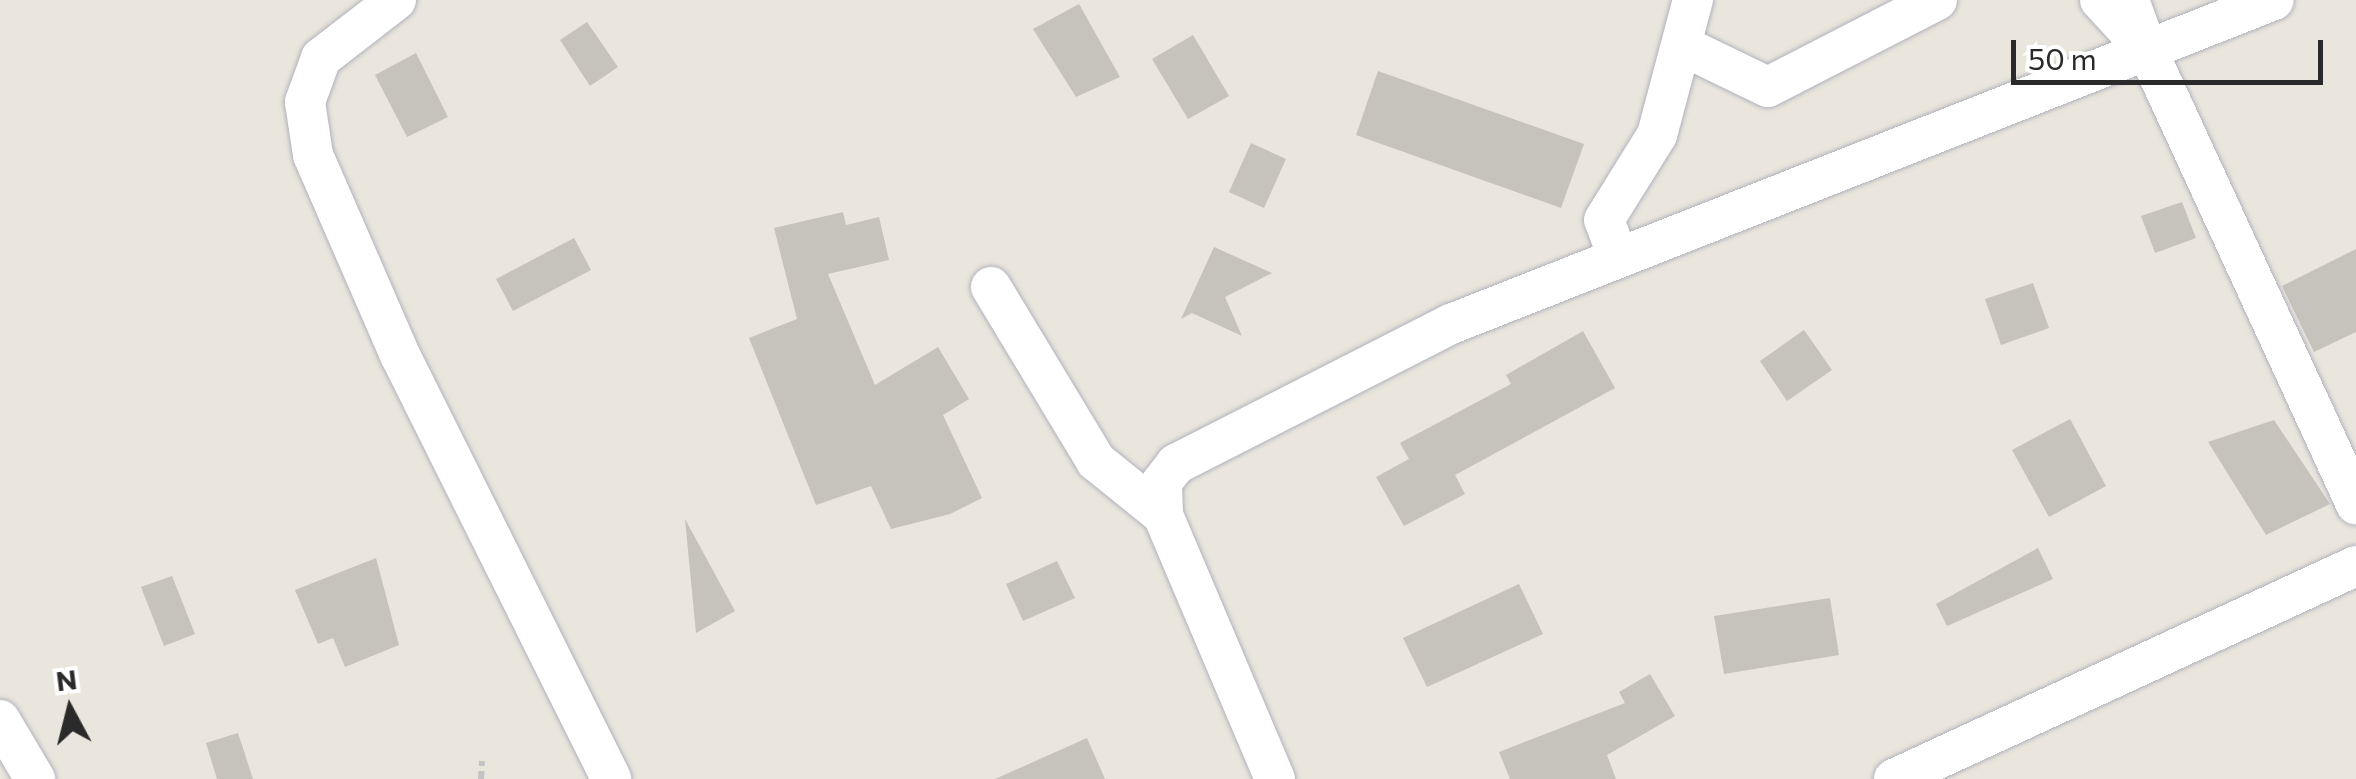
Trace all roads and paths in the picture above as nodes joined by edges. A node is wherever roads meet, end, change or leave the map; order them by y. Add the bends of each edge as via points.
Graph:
1 (396, 0) edge
2 (1693, 0) edge
3 (1937, 0) edge
4 (2100, 0) edge
5 (2129, 0) edge
6 (2274, 0) edge
7 (1684, 46) junction
8 (2148, 52) junction
9 (1618, 256) junction
10 (991, 287) dead end
11 (2356, 504) edge
12 (1163, 515) junction
13 (2356, 566) edge
14 (0, 720) edge
15 (482, 761) dead end
16 (35, 779) edge
17 (481, 779) edge
18 (611, 779) edge
19 (1275, 779) edge
20 (1894, 779) edge

1 - 18 street via 321,58 305,102 313,155 400,357
2 - 7 street
3 - 7 street via 1768,87
4 - 8 street
5 - 8 street
6 - 8 street
7 - 9 street via 1657,135 1604,220
8 - 9 street
8 - 11 street
9 - 12 street via 1450,324 1176,464 1162,482
10 - 12 street via 1096,462
12 - 19 street
13 - 20 street
14 - 16 street
15 - 17 path

